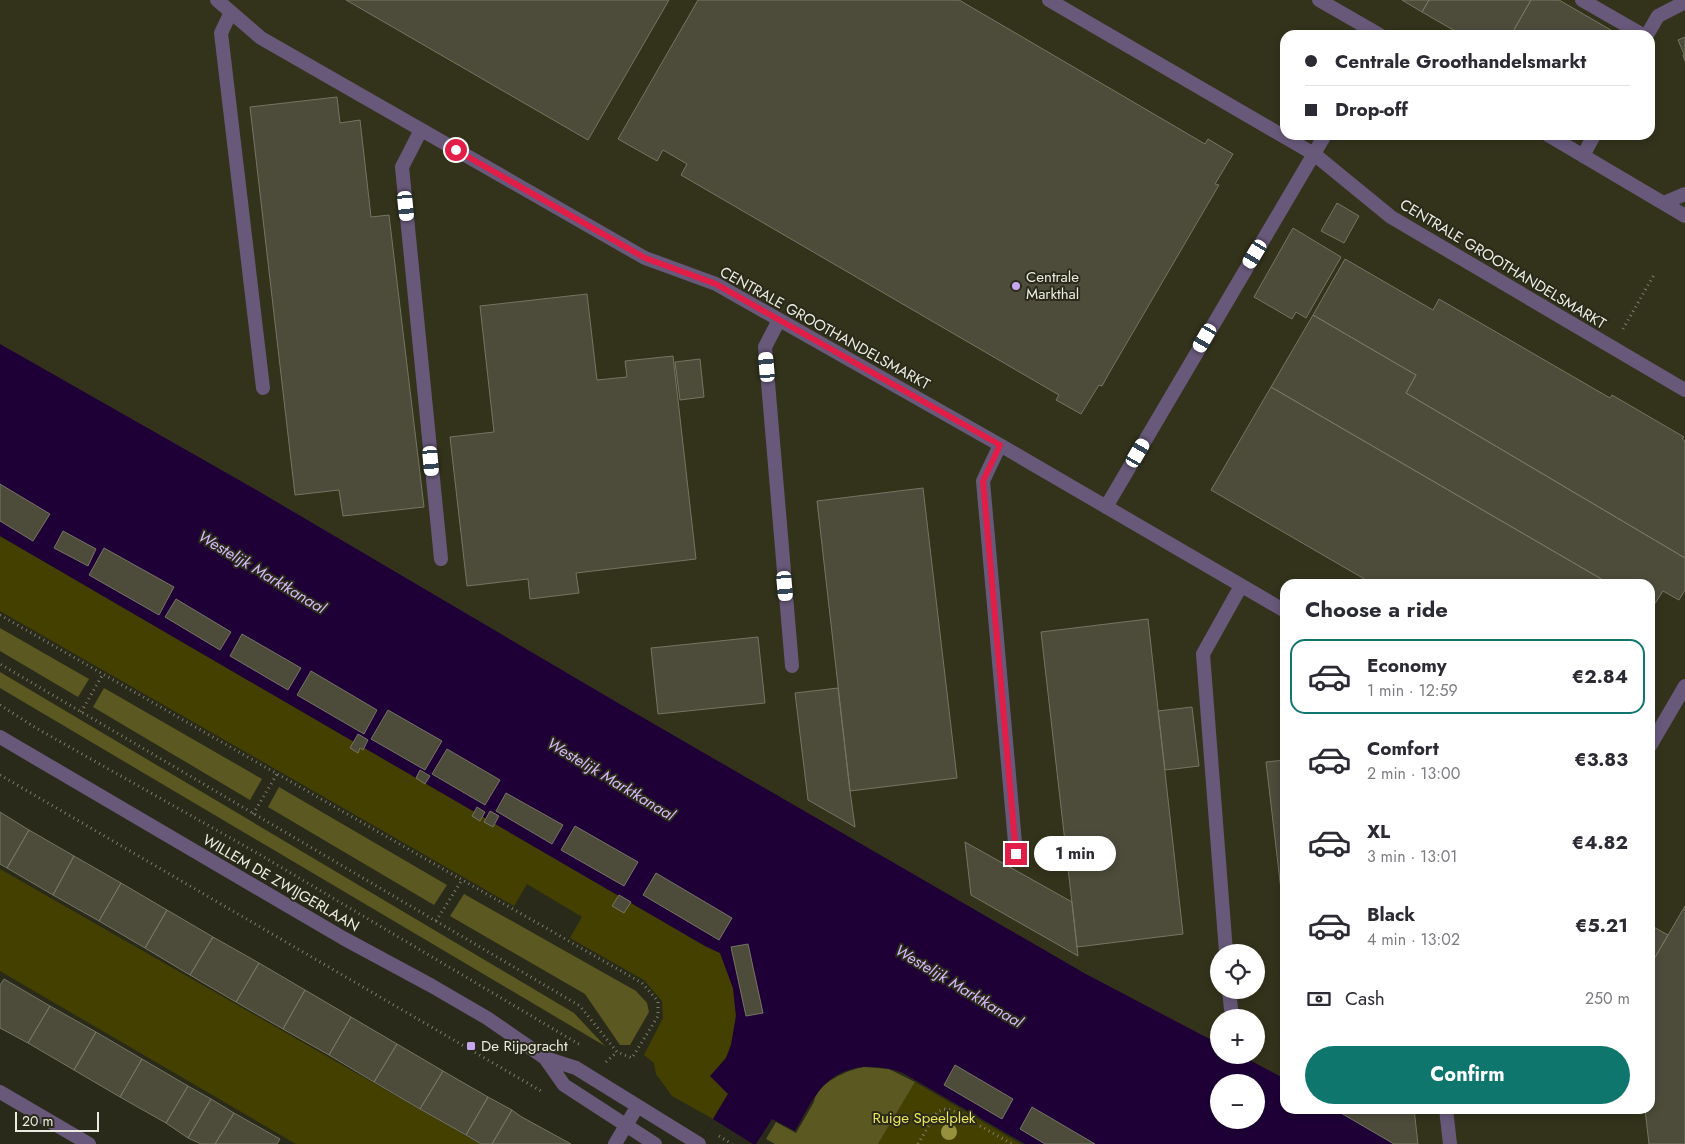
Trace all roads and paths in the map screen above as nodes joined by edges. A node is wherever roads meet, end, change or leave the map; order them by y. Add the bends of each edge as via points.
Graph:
1 (218, 0) edge
2 (1050, 0) edge
3 (1319, 0) edge
4 (1582, 0) edge
5 (1685, 2) edge
6 (231, 12) junction
7 (1371, 30) edge
8 (1634, 30) edge
9 (1650, 30) edge
10 (421, 130) junction
11 (1280, 134) edge
12 (1290, 140) edge
13 (1322, 140) edge
14 (1556, 140) edge
15 (1591, 140) edge
16 (1314, 154) junction
17 (1583, 156) junction
18 (1685, 194) edge
19 (1664, 203) junction
20 (1685, 216) edge
21 (1655, 273) dead end
22 (779, 320) junction
23 (1612, 347) junction
24 (263, 388) dead end
25 (1685, 390) edge
26 (1000, 445) junction
27 (1106, 507) junction
28 (441, 559) dead end
29 (1241, 586) junction
30 (1280, 608) edge
31 (0, 615) edge
32 (0, 664) edge
33 (792, 666) dead end
34 (103, 674) junction
35 (1685, 686) edge
36 (0, 705) edge
37 (81, 712) junction
38 (0, 737) edge
39 (1655, 737) edge
40 (277, 774) junction
41 (0, 775) edge
42 (254, 814) junction
43 (1016, 854) dead end
44 (462, 880) junction
45 (436, 921) junction
46 (1225, 944) edge
47 (1230, 999) edge
48 (1231, 1009) dead end
49 (586, 1048) dead end
50 (617, 1052) junction
51 (545, 1058) junction
52 (600, 1058) dead end
53 (606, 1062) junction
54 (611, 1067) dead end
55 (0, 1092) edge
56 (541, 1092) dead end
57 (637, 1107) junction
58 (1447, 1114) edge
59 (626, 1126) junction
60 (89, 1144) edge
61 (615, 1144) edge
62 (655, 1144) edge
63 (699, 1144) edge
64 (918, 1144) edge
65 (1012, 1144) edge
66 (1450, 1144) edge

1 - 6 street, CENTRALE GROOTHANDELSMARKT
2 - 11 street, CENTRALE GROOTHANDELSMARKT
3 - 7 street
4 - 8 street
5 - 9 street via 1658,16
6 - 10 street, CENTRALE GROOTHANDELSMARKT via 261,38
6 - 24 street via 221,34
10 - 22 street, CENTRALE GROOTHANDELSMARKT via 645,258 716,284
10 - 28 street via 402,167
12 - 16 street, CENTRALE GROOTHANDELSMARKT
13 - 16 street
14 - 17 street
15 - 17 street
16 - 23 street, CENTRALE GROOTHANDELSMARKT via 1391,217
16 - 27 street
17 - 19 street
18 - 19 street
19 - 20 street
21 - 23 path
22 - 26 street, CENTRALE GROOTHANDELSMARKT
22 - 33 street via 765,347
23 - 25 street, CENTRALE GROOTHANDELSMARKT
26 - 27 street, CENTRALE GROOTHANDELSMARKT
26 - 43 street via 983,481
27 - 29 street, CENTRALE GROOTHANDELSMARKT
29 - 30 street, CENTRALE GROOTHANDELSMARKT
29 - 46 street via 1203,654
31 - 34 path
32 - 37 path
34 - 37 path
34 - 40 path
35 - 39 street
36 - 49 path
37 - 42 path
38 - 51 street, WILLEM DE ZWIJGERLAAN via 343,938 487,1018
40 - 42 path
40 - 44 path
41 - 56 path
42 - 45 path
44 - 45 path
44 - 50 path via 642,982 658,1001 658,1016 632,1058
45 - 50 path via 580,1006
47 - 48 street
50 - 53 path
51 - 57 street, WILLEM DE ZWIJGERLAAN via 576,1068
51 - 59 street, WILLEM DE ZWIJGERLAAN via 564,1085
52 - 53 path
53 - 54 path
55 - 60 street
57 - 59 street
57 - 63 street, WILLEM DE ZWIJGERLAAN
58 - 66 street
59 - 61 street
59 - 62 street, WILLEM DE ZWIJGERLAAN
64 - 65 path via 937,1112 944,1109 952,1110

